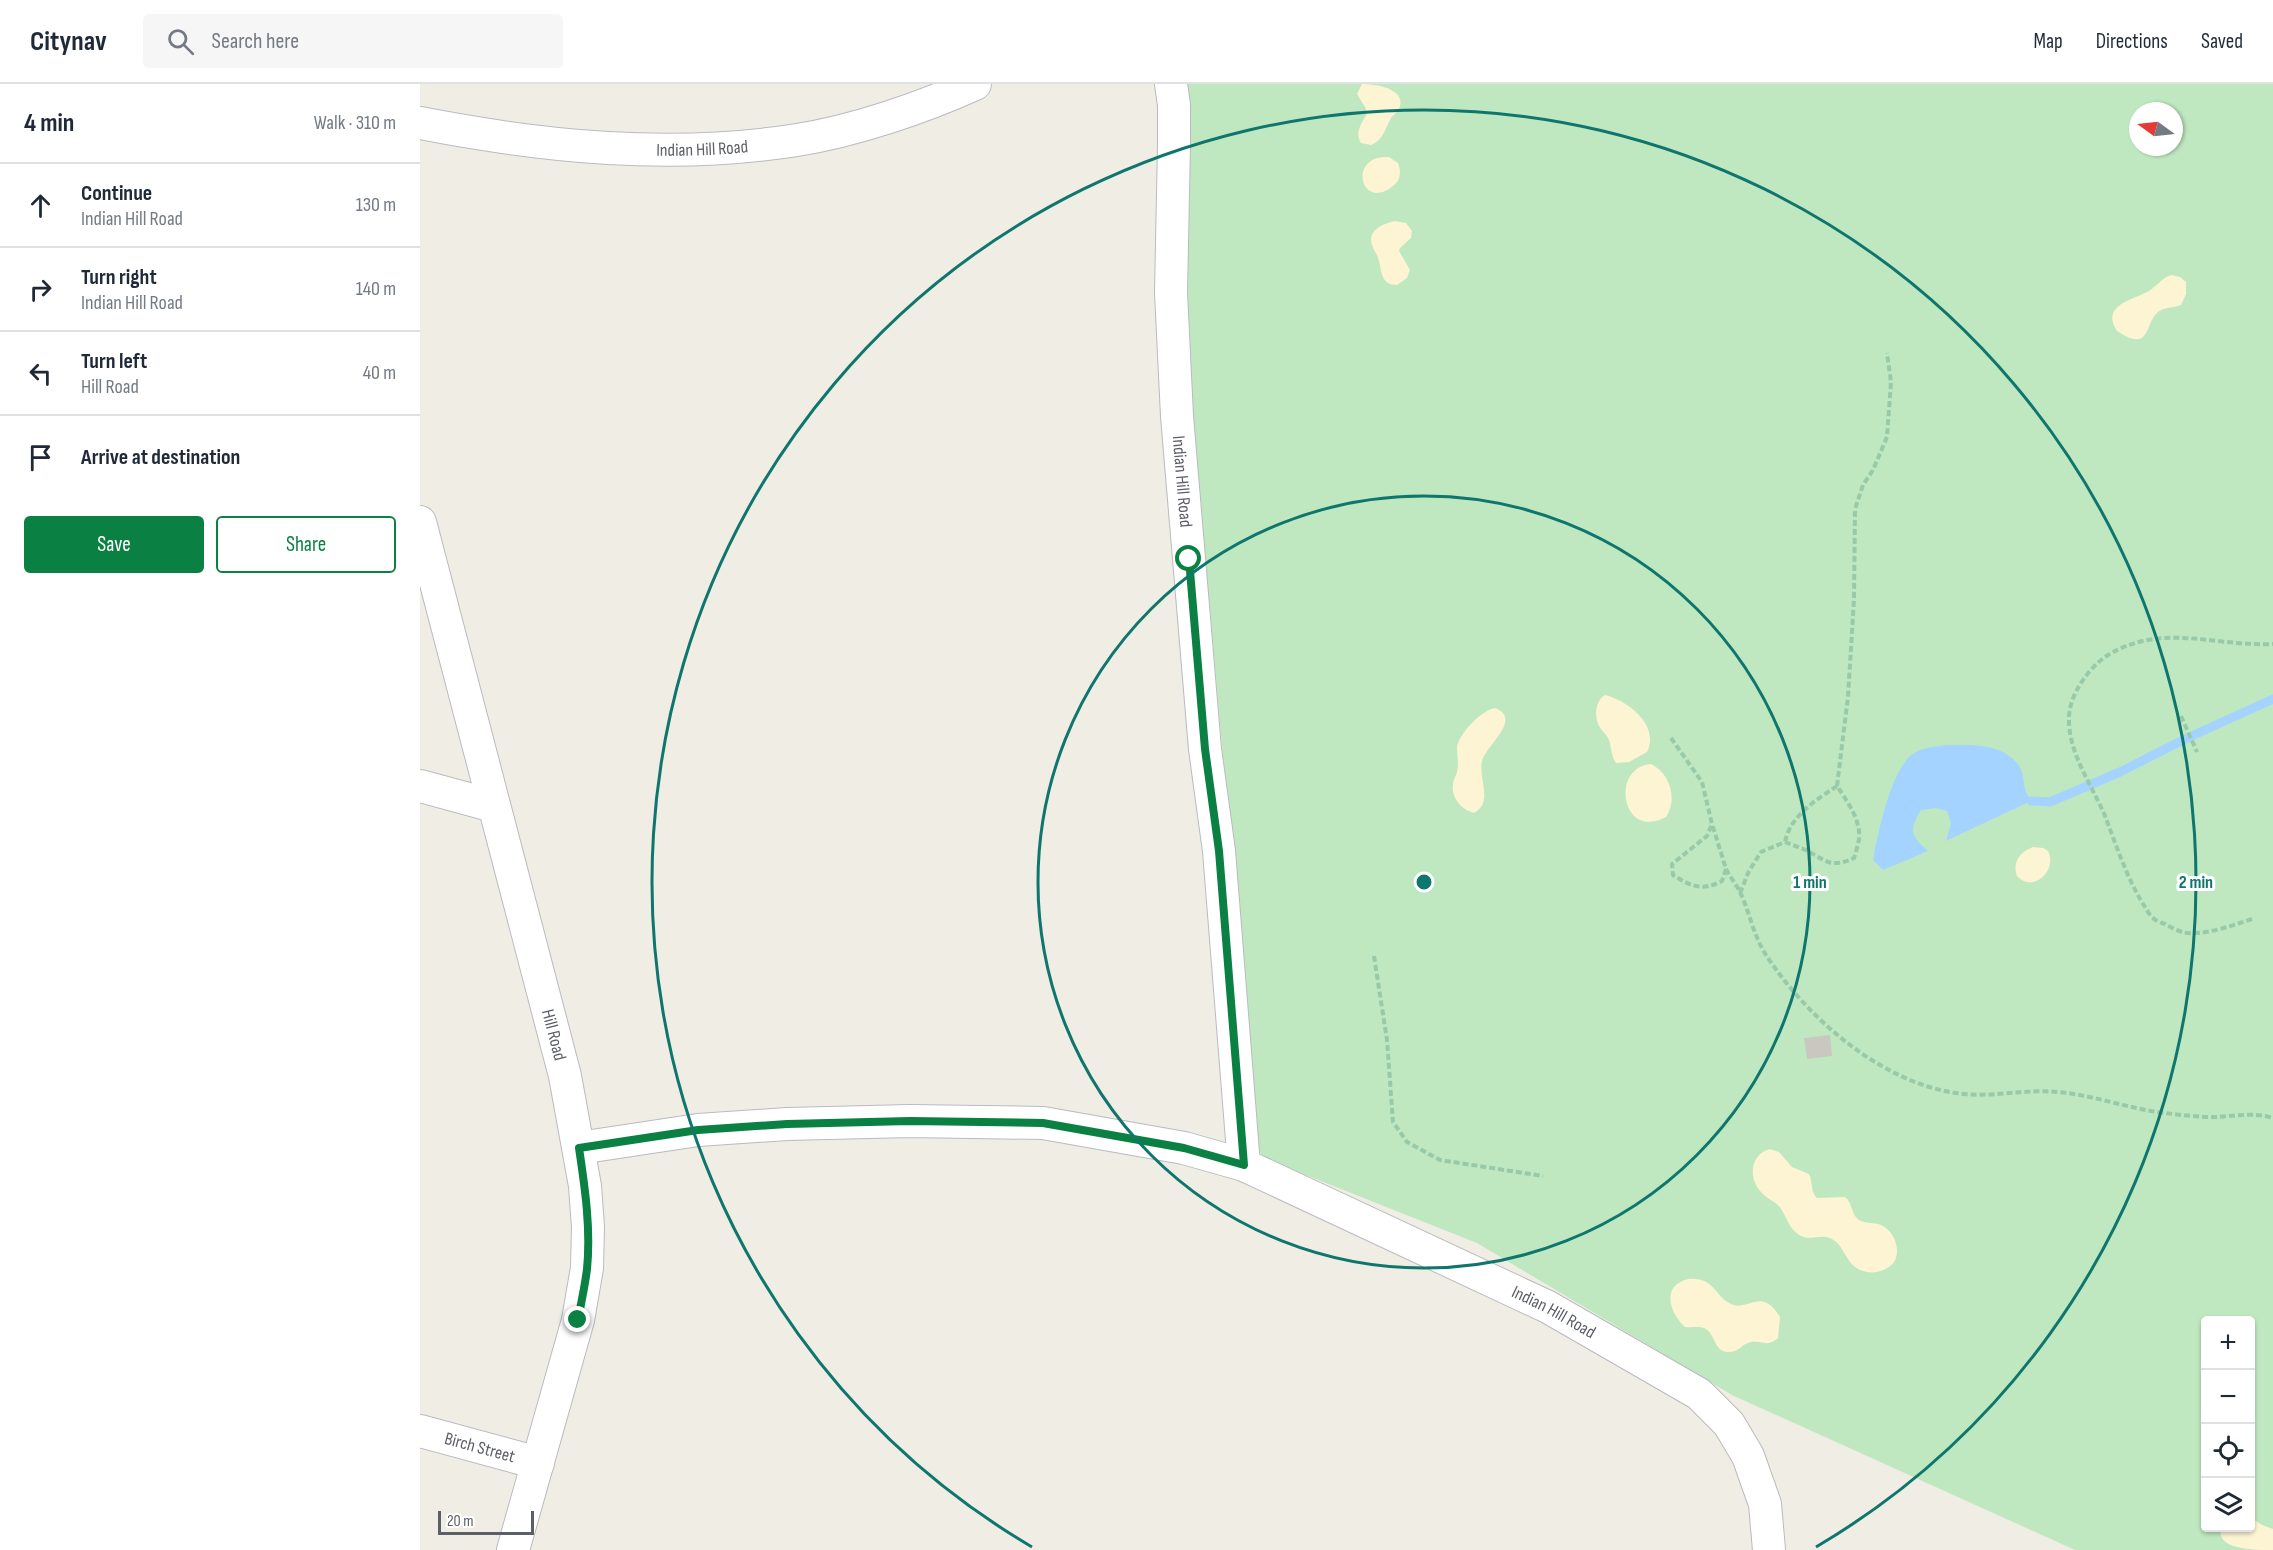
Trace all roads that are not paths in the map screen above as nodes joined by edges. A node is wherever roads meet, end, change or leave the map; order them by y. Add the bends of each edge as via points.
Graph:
1 (975, 84) edge
2 (1171, 84) edge
3 (420, 123) edge
4 (420, 522) edge
5 (420, 786) edge
6 (494, 807) junction
7 (579, 1148) junction
8 (1244, 1165) junction
9 (420, 1431) edge
10 (538, 1463) junction
11 (513, 1550) edge
12 (1769, 1550) edge

1 - 3 street, Indian Hill Road via 884,119 798,140 737,146 597,148
2 - 8 street, Indian Hill Road via 1171,294 1176,417 1205,749 1219,851
4 - 6 street, Hill Road
5 - 6 street
6 - 7 street, Hill Road via 565,1076
7 - 8 street, Indian Hill Road via 698,1130 787,1124 1032,1123 1184,1148
7 - 10 street, Hill Road via 588,1227 587,1268 578,1320
8 - 12 street, Indian Hill Road via 1548,1307 1699,1394 1729,1424 1748,1456 1765,1504
9 - 10 street, Birch Street
10 - 11 street, Hill Road

